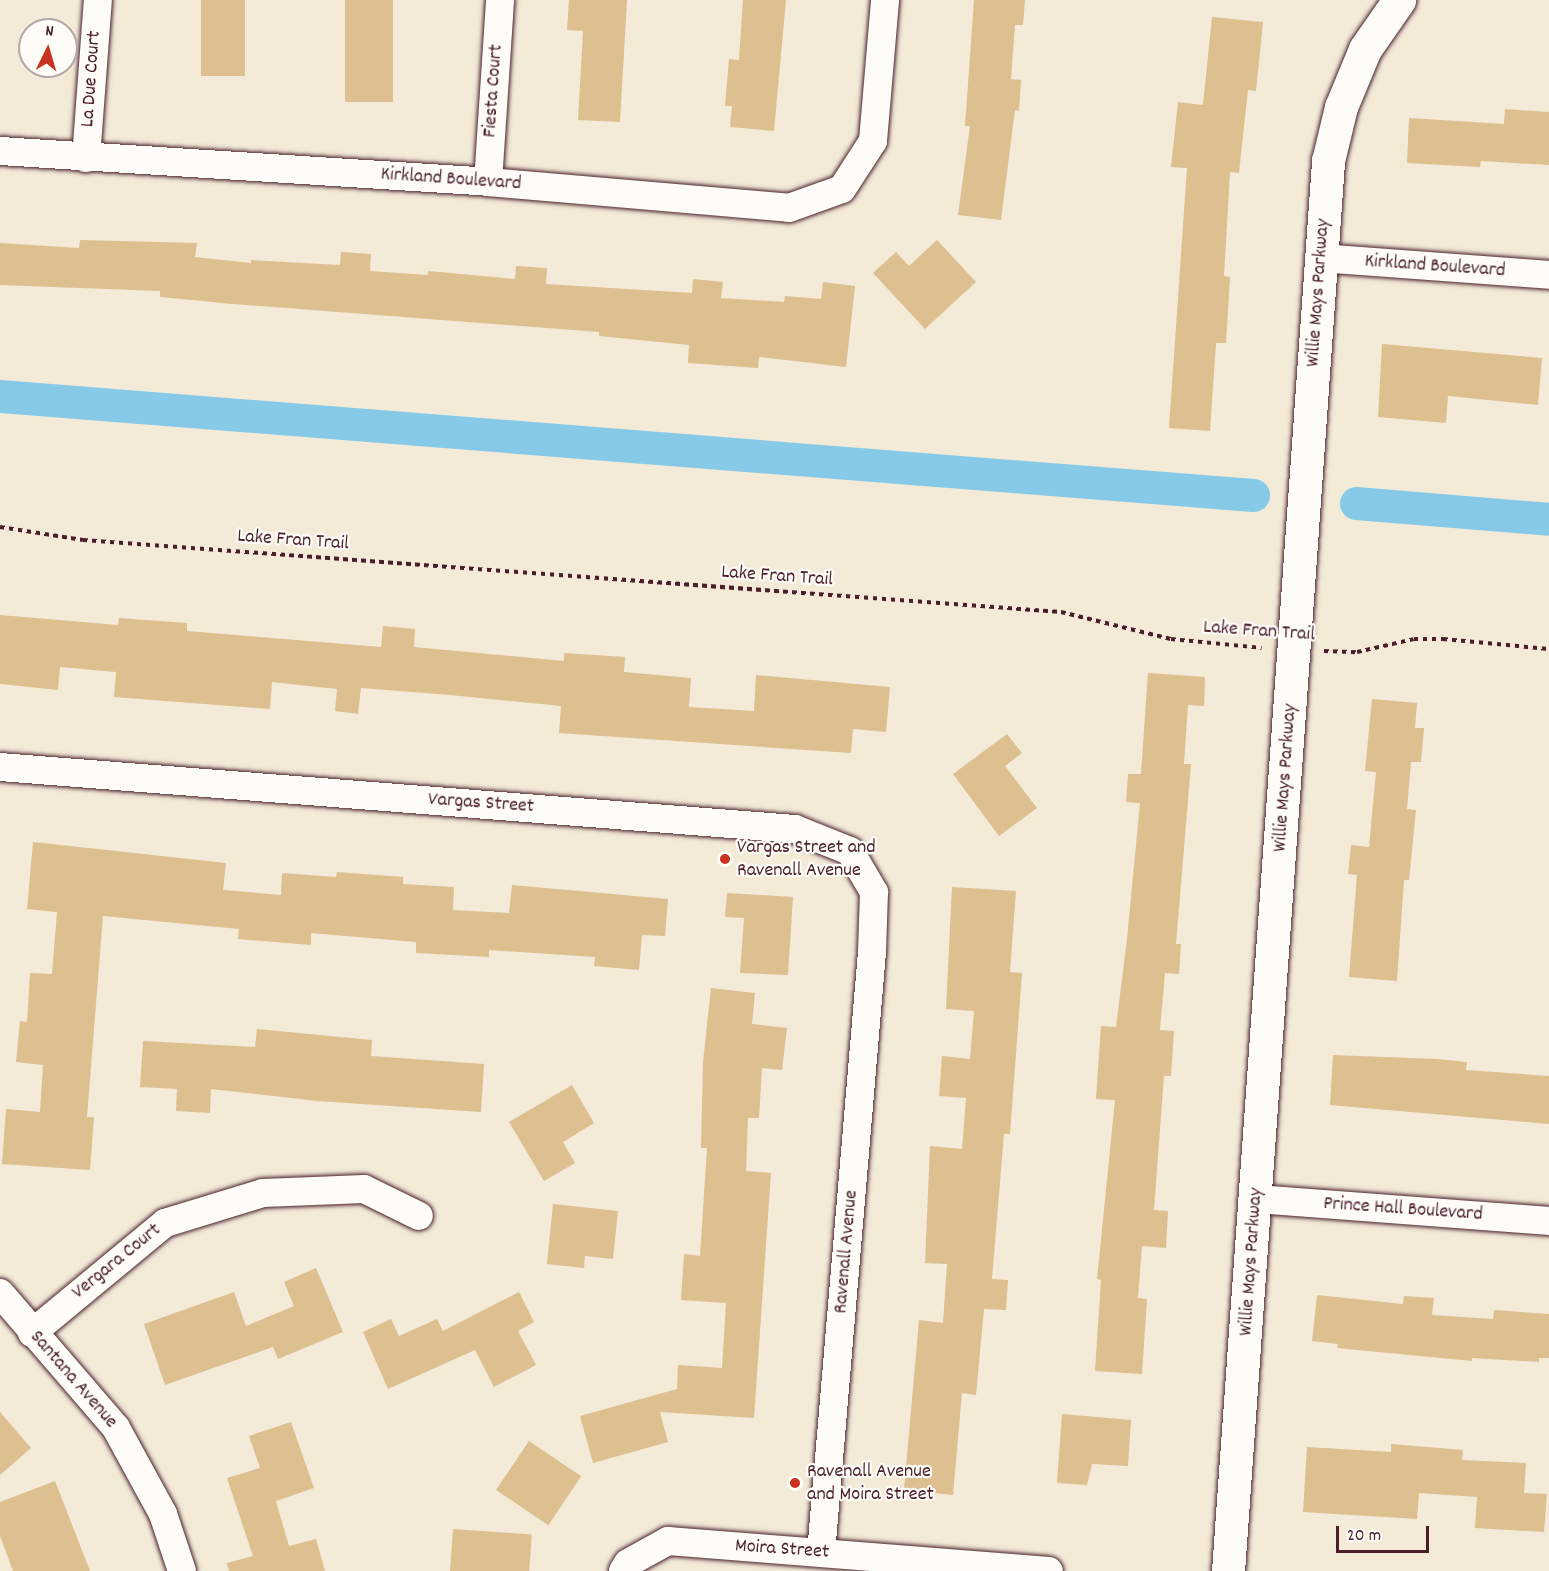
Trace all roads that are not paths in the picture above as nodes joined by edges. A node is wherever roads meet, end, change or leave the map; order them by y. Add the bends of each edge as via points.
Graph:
1 (98, 0) edge
2 (500, 0) edge
3 (885, 0) edge
4 (1398, 0) edge
5 (0, 151) edge
6 (86, 158) junction
7 (489, 182) junction
8 (1320, 258) junction
9 (1549, 275) edge
10 (0, 767) edge
11 (872, 952) joint
12 (1257, 1199) junction
13 (419, 1216) dead end
14 (1549, 1221) edge
15 (0, 1293) edge
16 (32, 1333) junction
17 (821, 1552) junction
18 (626, 1567) edge
19 (182, 1571) edge
20 (1049, 1571) edge
21 (1228, 1571) edge

1 - 6 street, La Due Court
2 - 7 street, Fiesta Court
3 - 7 street, Kirkland Boulevard via 873,141 842,189 789,208
4 - 8 street, Willie Mays Parkway via 1365,49 1341,106 1328,161
5 - 6 street, Kirkland Boulevard
6 - 7 street, Kirkland Boulevard
8 - 9 street, Kirkland Boulevard
8 - 12 street, Willie Mays Parkway
10 - 11 street, Vargas Street via 795,829 850,851 874,892
11 - 17 street, Ravenall Avenue
12 - 14 street, Prince Hall Boulevard
12 - 21 street, Willie Mays Parkway
13 - 16 street, Vergara Court via 364,1189 263,1193 165,1222
15 - 16 street, Santana Avenue
16 - 19 street, Santana Avenue via 116,1428 163,1514
17 - 18 street, Moira Street via 668,1541
17 - 20 street, Moira Street

